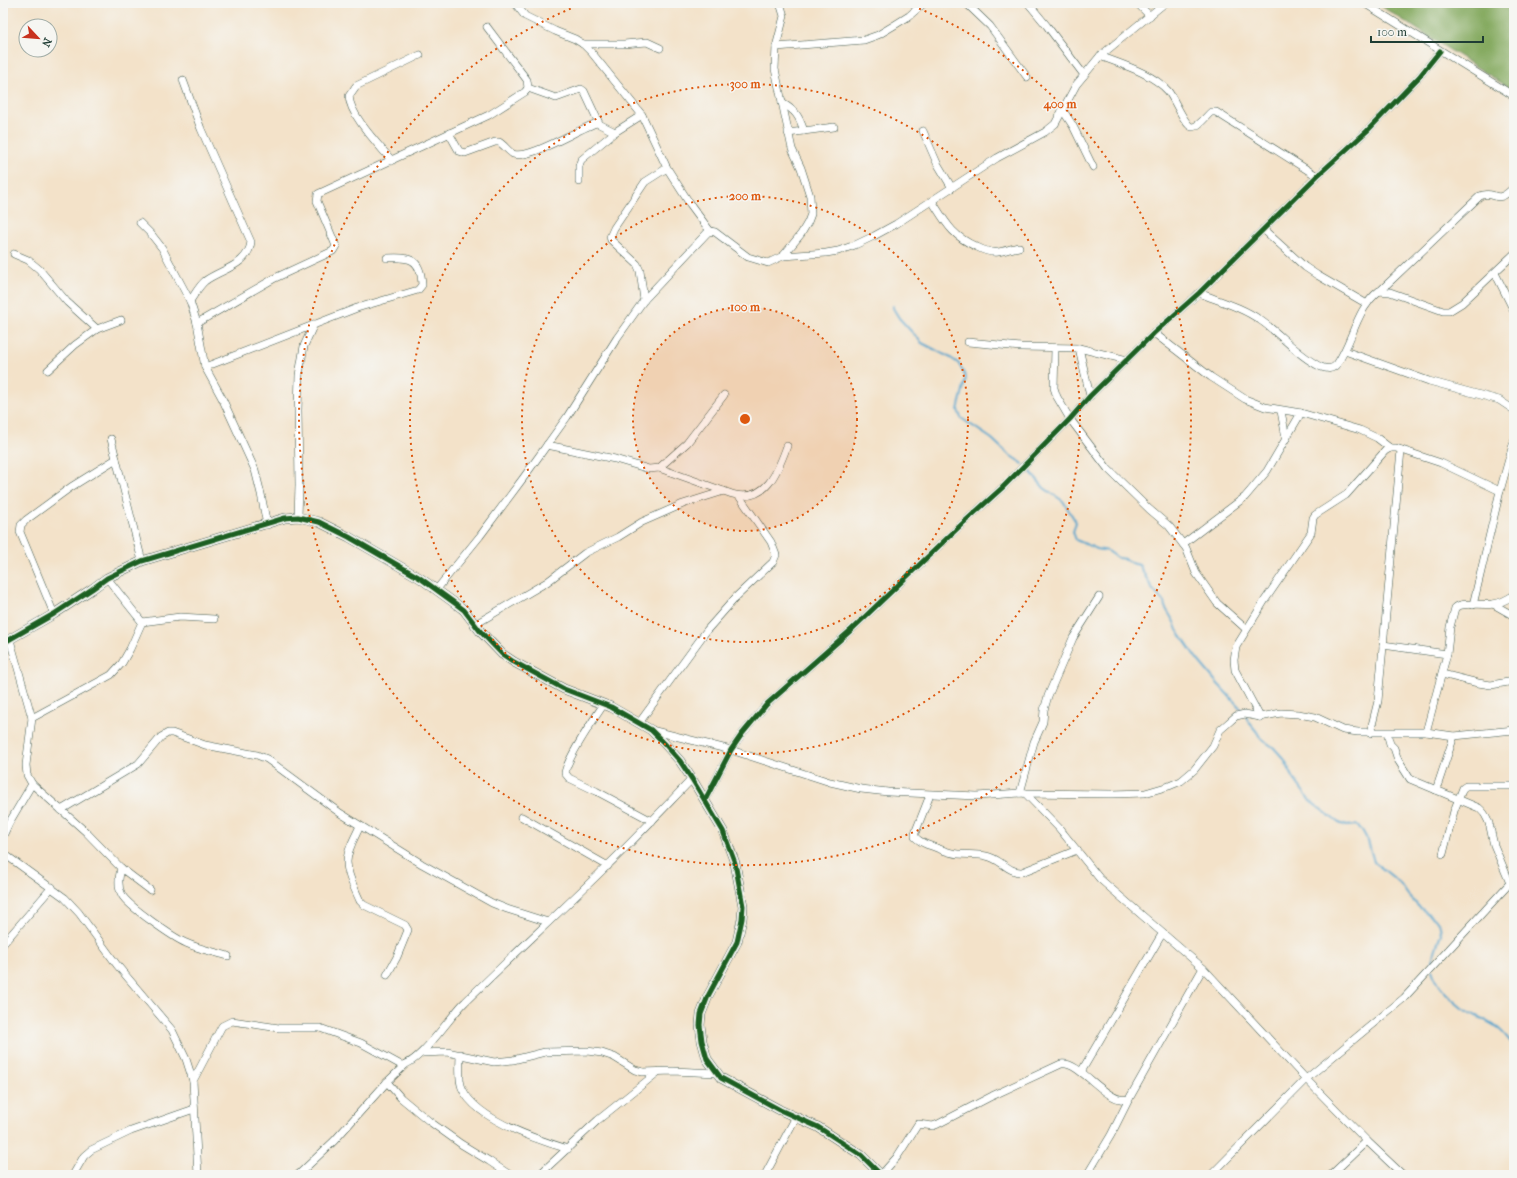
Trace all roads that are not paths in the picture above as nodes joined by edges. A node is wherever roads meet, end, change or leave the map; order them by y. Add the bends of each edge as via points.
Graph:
1 (515, 3) edge
2 (780, 3) edge
3 (966, 3) edge
4 (1028, 3) edge
5 (1137, 3) edge
6 (1165, 3) edge
7 (1364, 3) edge
8 (921, 4) edge
9 (1150, 16) junction
10 (487, 27) dead end
11 (583, 44) junction
12 (776, 47) junction
13 (660, 48) dead end
14 (1440, 51) junction
15 (420, 55) dead end
16 (1100, 56) junction
17 (1084, 75) junction
18 (1027, 77) dead end
19 (183, 80) dead end
20 (528, 88) junction
21 (1514, 96) edge
22 (782, 103) junction
23 (1062, 109) junction
24 (642, 115) junction
25 (599, 123) junction
26 (834, 127) dead end
27 (923, 130) dead end
28 (804, 131) junction
29 (615, 132) junction
30 (449, 133) junction
31 (788, 133) junction
32 (392, 161) junction
33 (1093, 167) dead end
34 (667, 168) junction
35 (1317, 176) junction
36 (579, 182) dead end
37 (952, 188) junction
38 (1513, 191) edge
39 (932, 201) junction
40 (140, 223) dead end
41 (1263, 228) junction
42 (710, 231) junction
43 (1019, 247) dead end
44 (14, 254) dead end
45 (1514, 254) edge
46 (783, 256) junction
47 (386, 258) dead end
48 (1495, 273) junction
49 (1379, 291) junction
50 (1199, 293) junction
51 (644, 300) junction
52 (190, 301) junction
53 (1366, 304) junction
54 (1514, 311) edge
55 (121, 320) dead end
56 (197, 323) junction
57 (314, 324) junction
58 (97, 329) junction
59 (1154, 333) junction
60 (968, 342) dead end
61 (1055, 348) junction
62 (1079, 348) junction
63 (1345, 351) junction
64 (1128, 360) junction
65 (205, 367) junction
66 (48, 370) dead end
67 (724, 395) dead end
68 (1090, 396) junction
69 (1514, 410) edge
70 (1281, 411) junction
71 (1301, 413) junction
72 (1070, 419) junction
73 (1286, 438) junction
74 (111, 439) dead end
75 (1514, 442) edge
76 (547, 445) junction
77 (787, 446) dead end
78 (1390, 448) junction
79 (1401, 450) junction
80 (116, 459) junction
81 (659, 468) junction
82 (724, 491) junction
83 (1500, 491) junction
84 (739, 496) junction
85 (298, 517) junction
86 (267, 524) junction
87 (1183, 544) junction
88 (142, 561) junction
89 (107, 578) junction
90 (437, 589) junction
91 (1514, 595) edge
92 (1099, 597) dead end
93 (1493, 604) junction
94 (1473, 605) junction
95 (54, 614) junction
96 (1514, 616) edge
97 (214, 619) dead end
98 (142, 622) junction
99 (474, 625) junction
100 (1246, 629) junction
101 (6, 642) edge
102 (1383, 645) junction
103 (1447, 654) junction
104 (1442, 674) junction
105 (1514, 680) edge
106 (604, 704) junction
107 (1260, 717) junction
108 (32, 718) junction
109 (639, 723) junction
110 (651, 730) junction
111 (1514, 730) edge
112 (1426, 732) junction
113 (1370, 733) junction
114 (1387, 733) junction
115 (1454, 736) junction
116 (731, 750) junction
117 (692, 779) junction
118 (32, 784) junction
119 (1514, 786) edge
120 (1436, 790) junction
121 (1023, 793) junction
122 (930, 795) junction
123 (1458, 799) junction
124 (705, 800) junction
125 (61, 810) junction
126 (522, 817) dead end
127 (652, 821) junction
128 (360, 826) junction
129 (3, 836) edge
130 (1077, 850) junction
131 (3, 853) edge
132 (1443, 854) dead end
133 (608, 866) junction
134 (121, 868) junction
135 (1513, 882) edge
136 (52, 887) junction
137 (150, 890) dead end
138 (548, 922) junction
139 (1162, 934) junction
140 (6, 935) edge
141 (3, 944) edge
142 (228, 956) dead end
143 (1203, 968) junction
144 (387, 974) dead end
145 (422, 1053) junction
146 (460, 1054) junction
147 (405, 1065) junction
148 (658, 1072) junction
149 (1081, 1072) junction
150 (716, 1073) junction
151 (1306, 1079) junction
152 (193, 1081) junction
153 (386, 1082) junction
154 (1129, 1099) junction
155 (194, 1108) junction
156 (796, 1117) junction
157 (1367, 1141) junction
158 (568, 1149) junction
159 (3, 1175) edge
160 (15, 1175) edge
161 (73, 1175) edge
162 (198, 1175) edge
163 (298, 1175) edge
164 (510, 1175) edge
165 (539, 1175) edge
166 (765, 1175) edge
167 (881, 1175) edge
168 (1087, 1175) edge
169 (1211, 1175) edge
170 (1331, 1175) edge
171 (1403, 1175) edge

1 - 11 street via 525,16
2 - 12 street via 784,16
3 - 18 street via 990,26
4 - 17 street
5 - 9 street
6 - 9 street
7 - 14 street
8 - 12 street via 909,16 878,35 864,40
9 - 16 street
10 - 20 street via 527,80
11 - 13 street via 647,42
11 - 24 street
12 - 22 street via 775,69
14 - 21 street
14 - 35 street via 1419,77 1367,131
15 - 32 street via 356,86 349,96 349,102 359,119
16 - 17 street
16 - 35 street via 1151,78 1163,86 1190,126 1198,125 1211,112 1216,112
17 - 23 street
19 - 52 street via 201,129 251,242 250,248 238,263 204,282
20 - 25 street via 556,98 581,89
20 - 30 street via 489,114
22 - 28 street via 798,116
22 - 31 street
23 - 33 street via 1076,130
23 - 37 street via 1051,128 997,158
24 - 29 street
24 - 34 street
25 - 29 street
25 - 30 street via 540,149 518,155 499,142 466,153 461,152
26 - 28 street
27 - 37 street via 937,163
28 - 31 street
29 - 36 street via 581,160
30 - 32 street
31 - 46 street via 807,185 811,214 801,234
32 - 56 street via 318,194 317,201 336,246 333,251 275,278
34 - 42 street
34 - 51 street via 642,186 610,237 637,264
35 - 41 street
37 - 39 street
38 - 49 street via 1501,197 1485,194 1480,196
39 - 43 street via 959,237 984,251 996,252
39 - 46 street via 855,245 826,253
40 - 52 street via 162,248
41 - 50 street
41 - 53 street via 1306,267
42 - 46 street via 748,257 760,262 768,263
42 - 51 street
44 - 58 street via 28,260 39,269 67,302
45 - 48 street
47 - 57 street via 416,262 422,278 422,285 418,290
48 - 49 street via 1450,311 1443,311 1390,292
48 - 54 street
49 - 53 street
50 - 59 street
50 - 63 street via 1239,308 1258,319 1320,366 1332,369
51 - 76 street
52 - 56 street
53 - 63 street
55 - 58 street
56 - 65 street
57 - 65 street
57 - 85 street via 304,346 299,375
58 - 66 street
59 - 64 street
59 - 70 street via 1244,399
60 - 61 street via 993,346
61 - 62 street
61 - 72 street via 1054,388
62 - 64 street
62 - 68 street
63 - 69 street via 1429,380 1499,400
64 - 68 street
65 - 86 street via 255,470
67 - 81 street via 686,443
68 - 72 street
70 - 71 street
70 - 73 street
71 - 73 street
71 - 78 street via 1360,430
72 - 87 street via 1108,469 1169,526
72 - 116 street via 1002,488 850,631 767,704
73 - 87 street via 1267,471 1245,497
74 - 80 street
75 - 83 street
76 - 81 street via 649,469
76 - 90 street
77 - 84 street via 780,466 769,485 750,496
78 - 79 street
78 - 100 street via 1385,450 1346,495 1315,515 1311,533
79 - 83 street via 1441,463
79 - 102 street
80 - 88 street
80 - 95 street via 71,487 21,525 20,532 26,549
81 - 82 street
82 - 84 street
82 - 99 street via 683,504 642,522 585,553 547,582
83 - 94 street
84 - 109 street via 771,542 776,555 773,562 737,596 707,630
85 - 86 street
85 - 90 street via 318,522 349,536
86 - 88 street
87 - 100 street via 1196,573 1217,603
88 - 89 street
89 - 95 street
89 - 98 street
90 - 99 street via 464,610
91 - 93 street
92 - 121 street via 1073,638 1048,696 1043,722 1034,742
93 - 94 street
93 - 96 street
94 - 103 street via 1459,605 1455,608
95 - 101 street
97 - 98 street via 180,617
98 - 108 street via 122,663 111,674
99 - 106 street via 502,654 514,662 564,688
100 - 107 street via 1236,647 1235,670
101 - 108 street
102 - 103 street
102 - 113 street via 1378,701
103 - 104 street
104 - 105 street via 1478,684 1491,685
104 - 112 street
106 - 109 street
106 - 127 street via 565,768 565,773 569,778
107 - 113 street via 1281,713 1298,714 1315,717 1343,730
107 - 121 street via 1246,714 1236,716 1220,730 1213,746 1194,770 1181,781 1169,786 1146,792 1112,794
108 - 118 street via 26,766
109 - 110 street
110 - 116 street
110 - 117 street
111 - 115 street
112 - 114 street
112 - 115 street
113 - 114 street
114 - 120 street via 1390,744 1410,779
115 - 120 street
116 - 122 street via 830,782 888,792
116 - 124 street
117 - 124 street
117 - 127 street
118 - 125 street
118 - 129 street
119 - 123 street via 1466,786
120 - 123 street
121 - 122 street via 977,796
121 - 130 street via 1059,828
122 - 130 street via 915,833 918,841 957,854 988,856 1017,872
123 - 132 street
123 - 135 street via 1484,812 1509,881
124 - 150 street via 723,831 735,863 743,906 737,942 701,1014 702,1041 707,1059
125 - 128 street via 138,764 160,737 172,733 205,745 257,755
125 - 134 street
126 - 133 street
127 - 133 street
128 - 138 street via 492,903
128 - 144 street via 347,861 360,901 405,925 408,930
130 - 139 street via 1100,879
131 - 136 street
133 - 138 street
134 - 137 street
134 - 142 street via 118,885 128,902 186,943
135 - 151 street via 1404,998
136 - 140 street
136 - 152 street via 79,913 117,965 172,1030
138 - 145 street via 463,1004
139 - 143 street
139 - 149 street
140 - 141 street
143 - 151 street
143 - 154 street
145 - 146 street
145 - 147 street
146 - 148 street via 494,1062 545,1052 588,1051 614,1057 635,1070
146 - 158 street via 462,1088 468,1098 486,1114 541,1141
147 - 152 street via 361,1043 320,1028 279,1028 232,1021 222,1026
147 - 153 street
148 - 150 street
148 - 158 street via 608,1112
149 - 154 street via 1115,1098
149 - 167 street via 1068,1064 1061,1064 938,1124 918,1124 897,1157
150 - 156 street via 755,1097
151 - 157 street
151 - 169 street
152 - 155 street
153 - 163 street via 334,1141
153 - 164 street via 430,1122
154 - 168 street
155 - 161 street via 131,1131 92,1150 84,1156
155 - 162 street
156 - 166 street
156 - 167 street via 818,1127 861,1155
157 - 170 street
157 - 171 street
158 - 165 street
159 - 160 street

